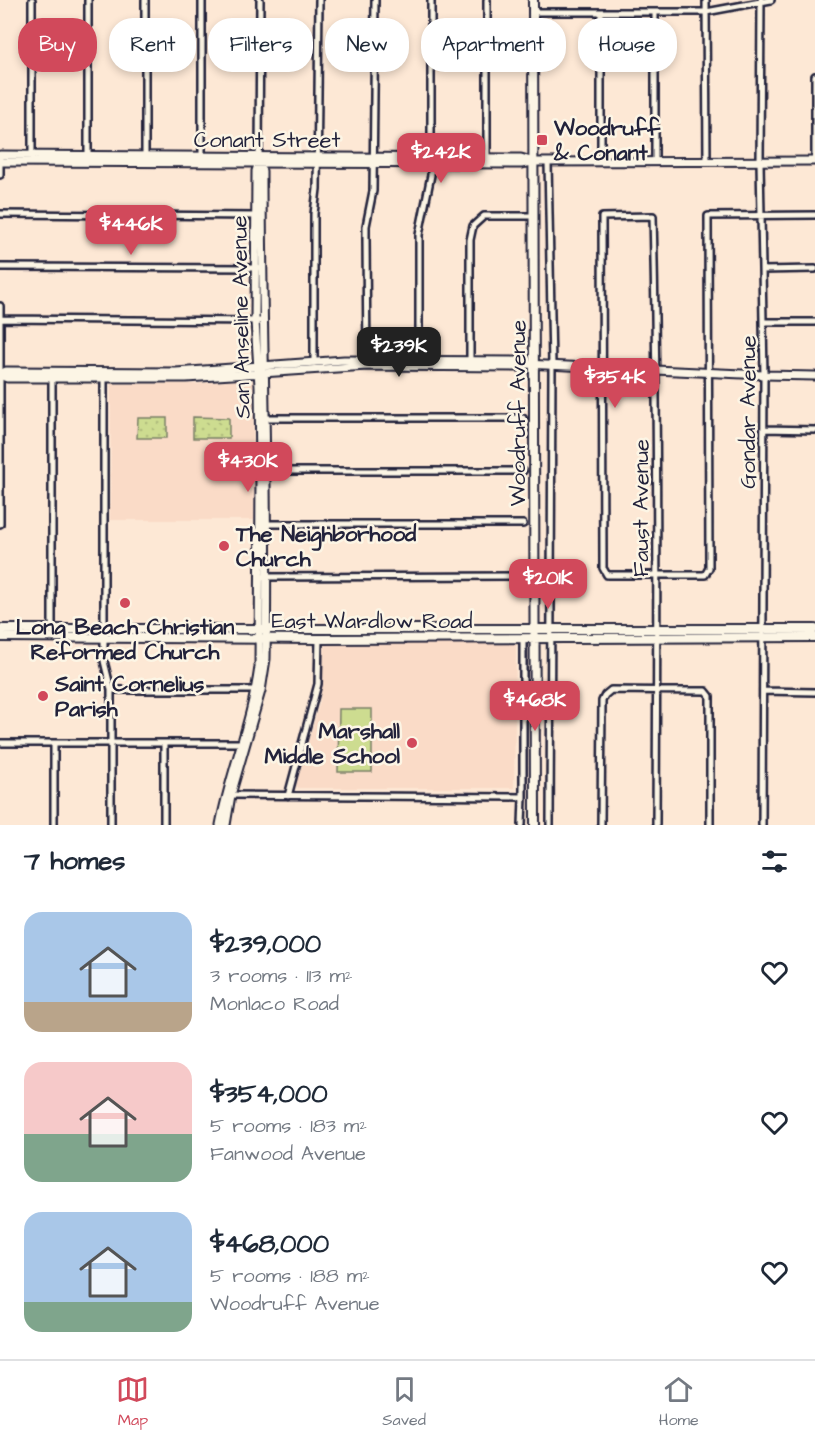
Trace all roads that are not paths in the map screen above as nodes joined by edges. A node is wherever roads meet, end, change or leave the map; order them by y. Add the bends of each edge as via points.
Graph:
1 (32, 0) edge
2 (88, 0) edge
3 (145, 0) edge
4 (202, 0) edge
5 (260, 0) edge
6 (319, 0) edge
7 (375, 0) edge
8 (431, 0) edge
9 (487, 0) edge
10 (533, 0) edge
11 (706, 0) edge
12 (771, 0) edge
13 (761, 1) edge
14 (533, 12) junction
15 (601, 12) junction
16 (706, 12) junction
17 (655, 13) junction
18 (815, 76) edge
19 (0, 155) edge
20 (32, 159) junction
21 (88, 159) junction
22 (144, 159) junction
23 (202, 160) junction
24 (259, 160) junction
25 (318, 160) junction
26 (374, 160) junction
27 (431, 160) junction
28 (488, 161) junction
29 (815, 161) edge
30 (0, 162) edge
31 (533, 162) junction
32 (548, 162) junction
33 (601, 162) junction
34 (655, 162) junction
35 (707, 162) junction
36 (760, 162) junction
37 (0, 175) edge
38 (0, 214) edge
39 (762, 215) junction
40 (815, 215) edge
41 (259, 216) junction
42 (534, 216) junction
43 (0, 267) edge
44 (259, 268) junction
45 (815, 269) edge
46 (762, 270) junction
47 (0, 306) edge
48 (0, 319) edge
49 (259, 321) junction
50 (764, 322) junction
51 (815, 322) edge
52 (367, 363) junction
53 (419, 363) junction
54 (470, 364) junction
55 (535, 364) junction
56 (314, 365) junction
57 (552, 365) junction
58 (604, 368) junction
59 (261, 369) junction
60 (657, 370) junction
61 (710, 373) junction
62 (0, 375) edge
63 (52, 375) junction
64 (104, 375) junction
65 (764, 375) junction
66 (815, 376) edge
67 (263, 418) junction
68 (523, 418) dead end
69 (764, 429) junction
70 (815, 430) edge
71 (263, 471) junction
72 (523, 471) dead end
73 (0, 524) edge
74 (263, 524) junction
75 (523, 524) dead end
76 (523, 576) dead end
77 (656, 576) junction
78 (263, 577) junction
79 (655, 628) junction
80 (0, 629) edge
81 (104, 629) junction
82 (156, 629) junction
83 (207, 629) junction
84 (263, 629) junction
85 (535, 629) junction
86 (550, 629) junction
87 (815, 629) edge
88 (52, 633) junction
89 (763, 633) junction
90 (0, 637) edge
91 (815, 637) edge
92 (155, 638) junction
93 (207, 638) junction
94 (263, 638) junction
95 (523, 638) junction
96 (535, 638) junction
97 (550, 638) junction
98 (656, 638) junction
99 (104, 639) junction
100 (319, 639) junction
101 (111, 690) junction
102 (259, 690) junction
103 (656, 691) junction
104 (764, 691) junction
105 (815, 692) edge
106 (0, 743) edge
107 (111, 743) junction
108 (164, 743) junction
109 (244, 743) junction
110 (54, 744) junction
111 (228, 795) junction
112 (288, 796) junction
113 (524, 797) junction
114 (54, 825) edge
115 (111, 825) edge
116 (164, 825) edge
117 (220, 825) edge
118 (226, 825) edge
119 (522, 825) edge
120 (536, 825) edge
121 (550, 825) edge
122 (601, 825) edge
123 (656, 825) edge
124 (710, 825) edge
125 (762, 825) edge

1 - 20 street
2 - 21 street
3 - 22 street
4 - 23 street
5 - 24 street, San Anseline Avenue
6 - 25 street
7 - 26 street
8 - 27 street
9 - 28 street
10 - 14 main road, Woodruff Avenue
11 - 16 street
12 - 13 street
13 - 16 street
13 - 36 street, Gondar Avenue
14 - 15 street
14 - 31 main road, Woodruff Avenue
15 - 17 street
15 - 33 street
16 - 17 street
16 - 35 street
17 - 34 street
18 - 29 street
19 - 20 street, Conant Street
19 - 30 street
20 - 21 street, Conant Street
20 - 30 street, Conant Street
21 - 22 street, Conant Street
22 - 23 street, Conant Street
23 - 24 street, Conant Street
24 - 25 street, Conant Street
24 - 41 street, San Anseline Avenue
25 - 26 street, Conant Street
25 - 56 street
26 - 27 street, Conant Street
26 - 52 street via 366,225
27 - 28 street, Conant Street
27 - 53 street via 419,236
28 - 31 street, Conant Street
29 - 36 street, Conant Street
30 - 37 street
31 - 32 street, Conant Street
31 - 42 main road, Woodruff Avenue
32 - 33 street, Conant Street
32 - 57 street, Woodruff Avenue
33 - 34 street, Conant Street
34 - 35 street, Conant Street
35 - 36 street, Conant Street
36 - 39 street, Gondar Avenue
38 - 41 street
39 - 40 street
39 - 46 street, Gondar Avenue
39 - 61 street via 708,216
41 - 44 street, San Anseline Avenue
42 - 54 street via 484,216 473,225
42 - 55 main road, Woodruff Avenue
43 - 44 street
44 - 49 street, San Anseline Avenue
45 - 46 street
46 - 50 street, Gondar Avenue
47 - 48 street
48 - 49 street
48 - 62 street
49 - 59 street, San Anseline Avenue
50 - 51 street
50 - 65 street, Gondar Avenue
52 - 53 street
52 - 56 street
53 - 54 street
54 - 55 street
55 - 57 street
55 - 85 main road, Woodruff Avenue
56 - 59 street
57 - 58 street
57 - 86 street, Woodruff Avenue
58 - 60 street
58 - 60 street, Faust Avenue via 602,217 653,216
58 - 77 street via 603,568 607,575
59 - 64 street
59 - 67 street, San Anseline Avenue
60 - 61 street
60 - 77 street, Faust Avenue
61 - 65 street
61 - 77 street via 709,568 705,575
62 - 63 street
62 - 73 street
63 - 64 street
63 - 88 street
64 - 81 street
65 - 66 street
65 - 69 street, Gondar Avenue
67 - 68 street
67 - 71 street, San Anseline Avenue
69 - 70 street
69 - 89 street, Gondar Avenue
71 - 72 street
71 - 74 street, San Anseline Avenue
74 - 75 street
74 - 78 street, San Anseline Avenue
76 - 78 street
77 - 79 street, Faust Avenue
78 - 84 street, San Anseline Avenue
79 - 86 main road, East Wardlow Road
79 - 89 main road, East Wardlow Road
79 - 98 street, Faust Avenue
80 - 88 main road, East Wardlow Road
81 - 82 main road, East Wardlow Road
81 - 88 main road, East Wardlow Road
81 - 99 street
82 - 83 main road, East Wardlow Road
82 - 92 main road
83 - 84 main road, East Wardlow Road
83 - 93 main road
84 - 85 main road, East Wardlow Road
84 - 94 street, San Anseline Avenue
85 - 86 main road, East Wardlow Road
85 - 96 main road, Woodruff Avenue
86 - 97 street, Woodruff Avenue
87 - 89 main road, East Wardlow Road
88 - 90 main road, East Wardlow Road
88 - 99 main road, East Wardlow Road
89 - 91 main road, East Wardlow Road
89 - 98 main road, East Wardlow Road
89 - 104 street, Gondar Avenue
92 - 93 main road, East Wardlow Road
92 - 99 main road, East Wardlow Road
93 - 94 main road, East Wardlow Road
94 - 100 main road, East Wardlow Road
94 - 102 street, San Anseline Avenue
95 - 96 main road, East Wardlow Road
95 - 100 main road, East Wardlow Road
95 - 113 street
96 - 97 main road, East Wardlow Road
96 - 120 main road, Woodruff Avenue
97 - 98 main road, East Wardlow Road
97 - 121 street, Woodruff Avenue
98 - 103 street, Faust Avenue
99 - 101 street via 104,668
100 - 112 street via 318,684
101 - 102 street
101 - 107 street
102 - 109 street, San Anseline Avenue
103 - 122 street via 611,690 602,702
103 - 123 street, Faust Avenue
103 - 124 street via 706,691 710,696
104 - 105 street
104 - 125 street, Gondar Avenue
106 - 110 street
107 - 108 street
107 - 110 street
107 - 115 street
108 - 109 street
108 - 116 street
109 - 111 street, San Anseline Avenue
110 - 114 street
111 - 112 street
111 - 117 street, San Anseline Avenue
111 - 118 street, San Anseline Avenue
112 - 113 street
113 - 119 street

